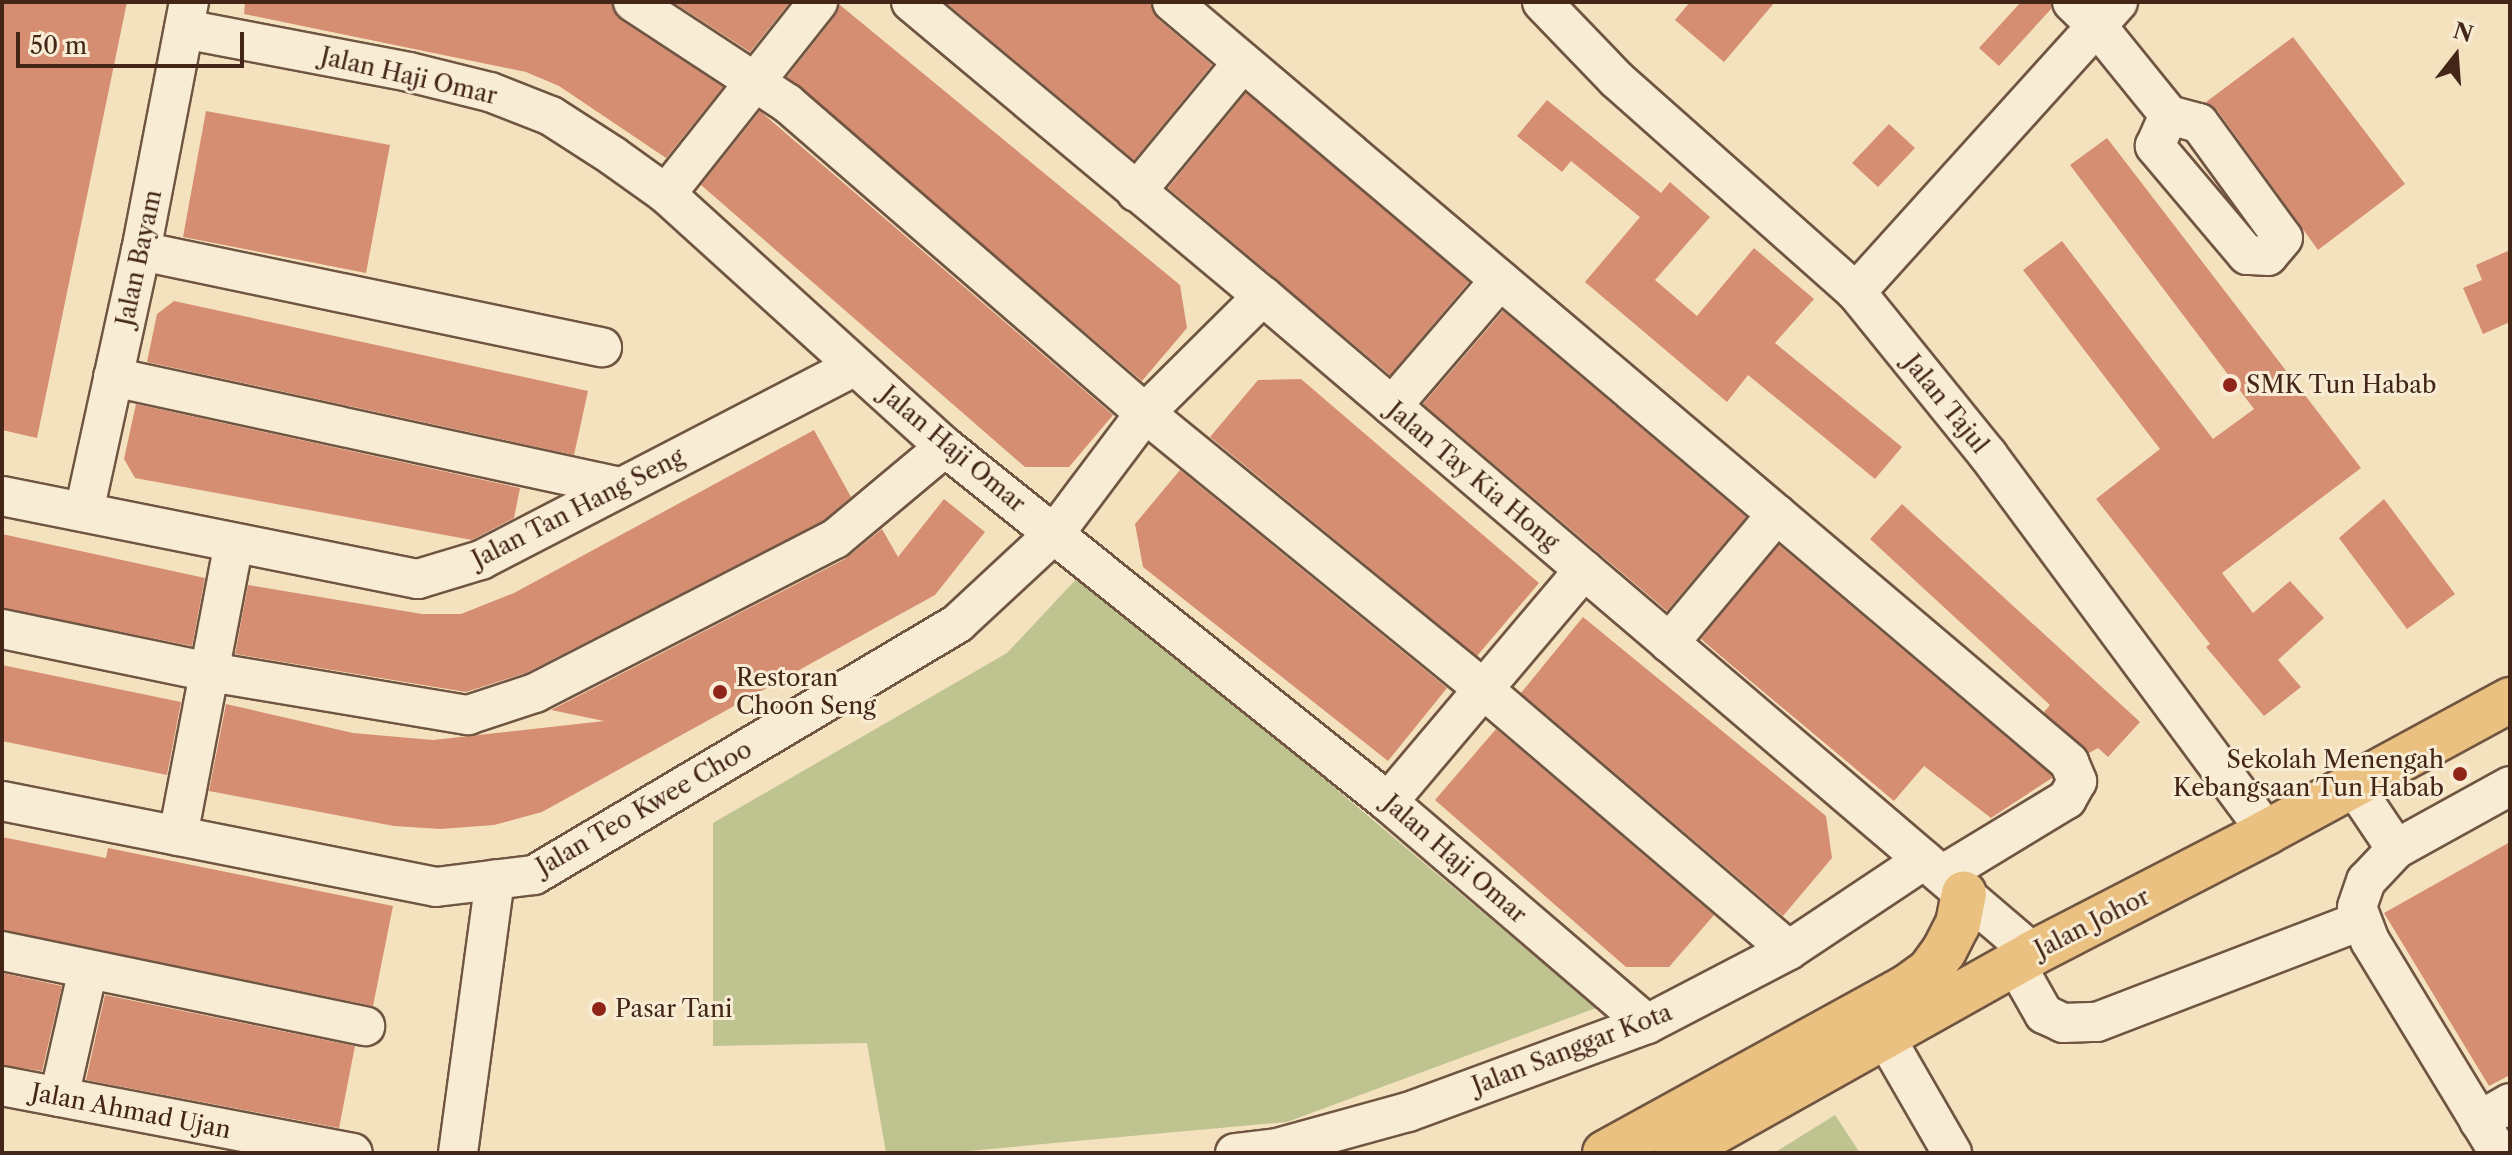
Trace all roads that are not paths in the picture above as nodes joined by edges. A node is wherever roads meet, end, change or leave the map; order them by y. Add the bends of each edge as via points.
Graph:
1 (633, 2) edge
2 (818, 2) edge
3 (911, 2) edge
4 (1172, 2) edge
5 (1542, 2) edge
6 (2096, 10) edge
7 (187, 15) edge
8 (1243, 62) junction
9 (756, 81) junction
10 (2169, 115) dead end
11 (1136, 192) junction
12 (666, 194) junction
13 (141, 251) junction
14 (1500, 280) junction
15 (1856, 292) junction
16 (1263, 296) junction
17 (602, 347) dead end
18 (855, 366) junction
19 (113, 377) junction
20 (1392, 406) junction
21 (1145, 413) junction
22 (945, 447) junction
23 (620, 487) junction
24 (2, 496) edge
25 (84, 512) junction
26 (1777, 514) junction
27 (1055, 533) junction
28 (234, 543) junction
29 (1584, 570) junction
30 (2, 629) edge
31 (1669, 643) junction
32 (210, 672) junction
33 (1483, 689) junction
34 (2510, 700) edge
35 (2353, 785) junction
36 (2510, 786) edge
37 (2, 801) edge
38 (1388, 802) junction
39 (2267, 832) junction
40 (178, 836) junction
41 (2396, 849) junction
42 (1943, 877) junction
43 (495, 879) junction
44 (2360, 921) junction
45 (1789, 950) junction
46 (2, 951) edge
47 (2024, 958) junction
48 (88, 969) junction
49 (1647, 1024) junction
50 (365, 1026) dead end
51 (1884, 1035) junction
52 (2, 1086) edge
53 (59, 1097) junction
54 (2494, 1112) edge
55 (353, 1153) edge
56 (458, 1153) edge
57 (1235, 1153) edge
58 (1605, 1153) edge
59 (1677, 1153) edge
60 (1952, 1153) edge
61 (2499, 1153) edge

1 - 9 street
2 - 9 street
3 - 11 street, Jalan Tay Kia Hong
4 - 8 street
5 - 15 street, Jalan Tajul via 1616,79
6 - 10 street
6 - 15 street
7 - 12 street, Jalan Haji Omar via 490,92 551,116
7 - 13 street, Jalan Bayam
8 - 11 street
8 - 14 street
9 - 12 street
9 - 21 street
11 - 16 street, Jalan Tay Kia Hong
12 - 18 street, Jalan Haji Omar
13 - 17 street
13 - 19 street, Jalan Bayam
14 - 20 street
14 - 26 street
15 - 39 street, Jalan Tajul via 1988,455
16 - 20 street, Jalan Tay Kia Hong
16 - 21 street, Jalan Teo Kwee Choo
18 - 22 street, Jalan Haji Omar
18 - 23 street, Jalan Tan Hang Seng
19 - 23 street
19 - 25 street, Jalan Bayam
20 - 29 street, Jalan Tay Kia Hong
21 - 27 street, Jalan Teo Kwee Choo
21 - 33 street
22 - 27 street, Jalan Haji Omar
22 - 32 street via 835,539 535,693 468,715
23 - 28 street, Jalan Tan Hang Seng via 481,560 418,579
24 - 25 street, Jalan Tan Hang Seng
25 - 28 street, Jalan Tan Hang Seng
26 - 31 street
26 - 42 street, Jalan Sanggar Kota via 2076,771 2074,791 2067,799
27 - 38 street, Jalan Haji Omar
27 - 43 street, Jalan Teo Kwee Choo via 958,623 534,875
28 - 32 street
29 - 31 street, Jalan Tay Kia Hong
29 - 33 street
30 - 32 street
31 - 42 street, Jalan Tay Kia Hong
32 - 40 street
33 - 38 street
33 - 45 street
34 - 35 highway, Jalan Johor
35 - 39 highway, Jalan Johor
35 - 41 street
36 - 41 street
37 - 40 street, Jalan Teo Kwee Choo
38 - 49 street, Jalan Haji Omar
39 - 47 highway, Jalan Johor
40 - 43 street, Jalan Teo Kwee Choo via 436,887
41 - 44 street via 2366,881 2357,907
42 - 45 street, Jalan Sanggar Kota
42 - 47 street, Jalan Tay Kia Hong
42 - 58 highway via 1958,924 1930,970
43 - 56 street
44 - 47 street, Jalan Tay Kia Hong via 2097,1022 2063,1023 2044,1014
44 - 54 street
45 - 49 street, Jalan Sanggar Kota
46 - 48 street
47 - 51 highway, Jalan Johor
48 - 50 street
48 - 53 street
49 - 57 street, Jalan Sanggar Kota via 1408,1112 1277,1148
51 - 59 highway, Jalan Johor
51 - 60 street
52 - 53 street, Jalan Ahmad Ujan
53 - 55 street, Jalan Ahmad Ujan
54 - 61 street

